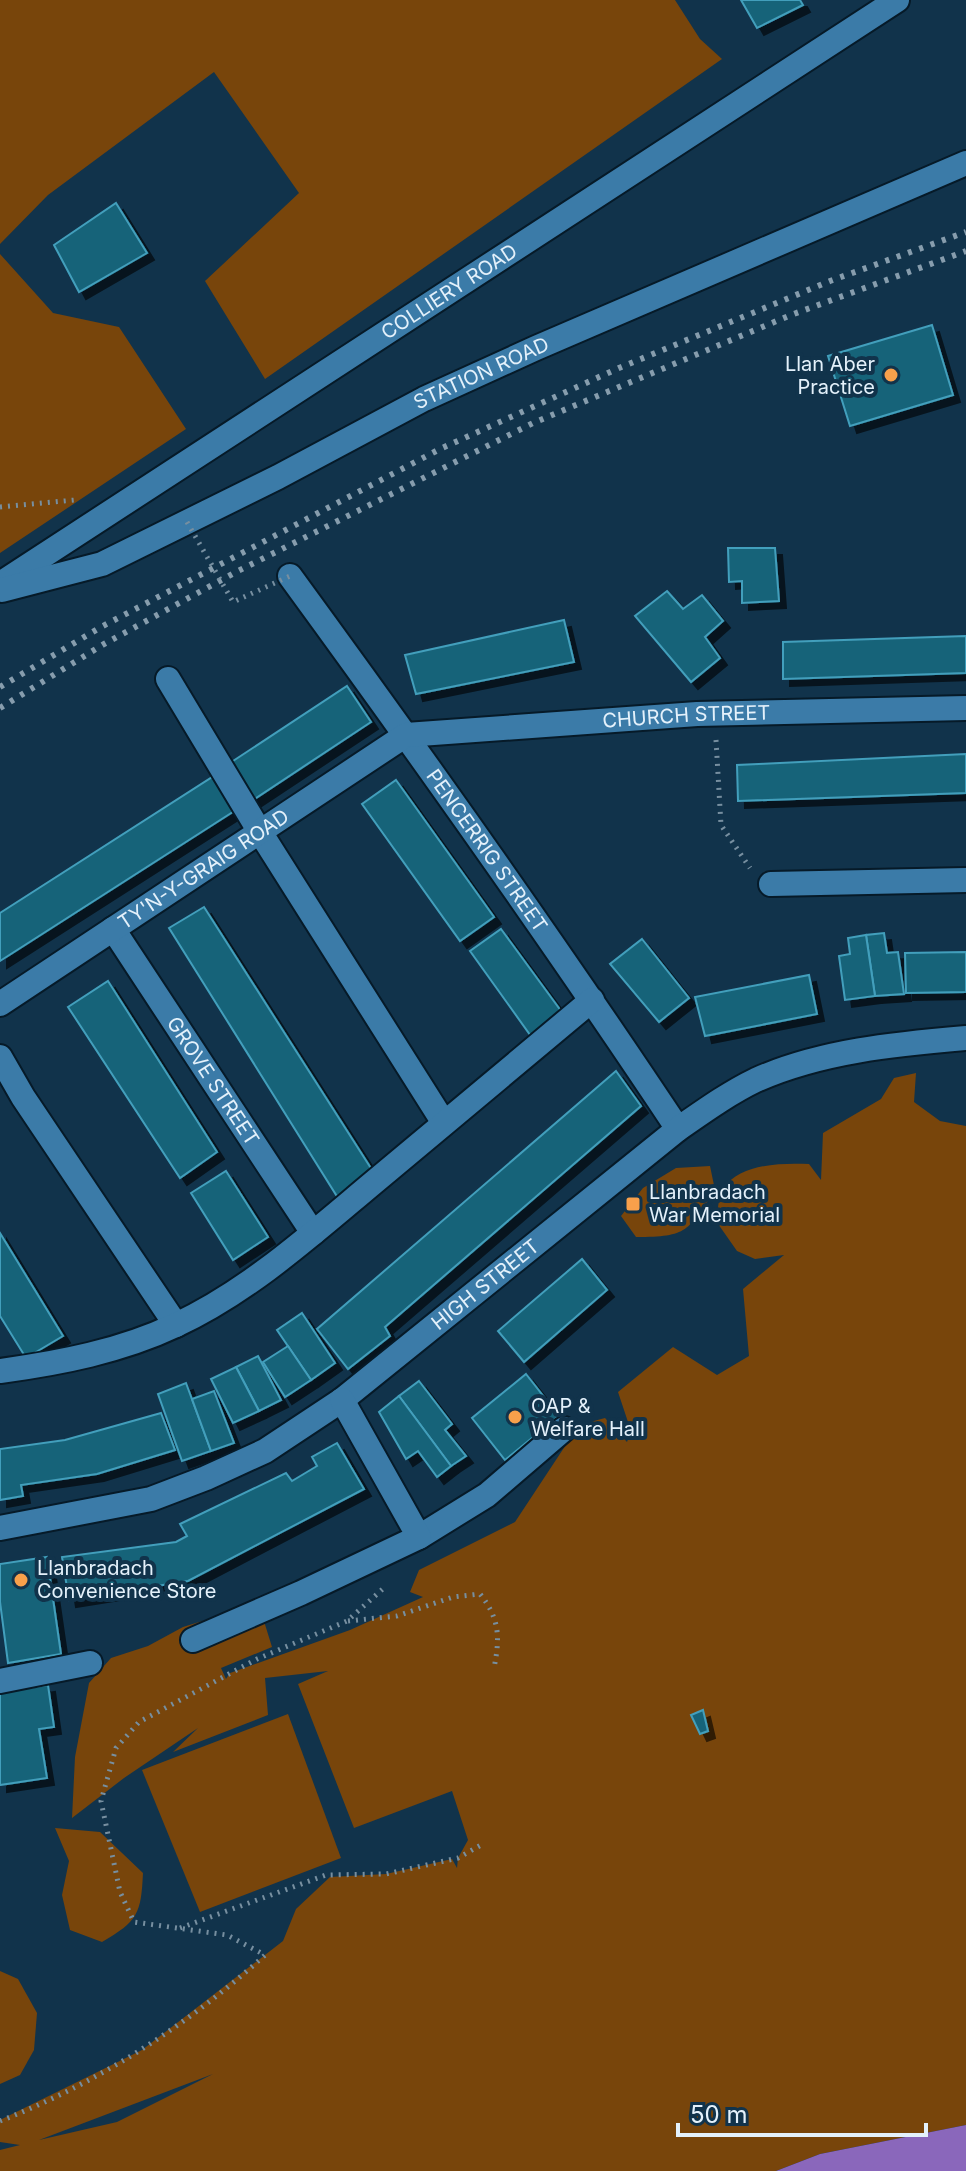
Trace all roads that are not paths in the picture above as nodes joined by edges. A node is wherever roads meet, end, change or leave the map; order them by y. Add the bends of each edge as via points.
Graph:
1 (897, 0) edge
2 (966, 163) edge
3 (290, 576) road end
4 (0, 584) edge
5 (0, 590) edge
6 (168, 679) dead end
7 (966, 708) edge
8 (406, 735) junction
9 (260, 832) junction
10 (966, 880) edge
11 (771, 884) road end
12 (113, 929) junction
13 (592, 1000) junction
14 (0, 1004) edge
15 (966, 1038) edge
16 (0, 1057) edge
17 (444, 1123) junction
18 (678, 1129) junction
19 (313, 1233) junction
20 (176, 1325) junction
21 (0, 1371) edge
22 (342, 1400) junction
23 (564, 1429) dead end
24 (0, 1528) edge
25 (419, 1537) junction
26 (193, 1640) dead end
27 (90, 1663) dead end
28 (0, 1681) edge

1 - 4 street, COLLIERY ROAD
2 - 5 street, STATION ROAD via 438,393 102,564
3 - 8 street, PENCERRIG STREET
6 - 9 street
7 - 8 street, CHURCH STREET via 715,713
8 - 9 street, TY'N-Y-GRAIG ROAD
8 - 13 street, PENCERRIG STREET
9 - 12 street, TY'N-Y-GRAIG ROAD
9 - 17 street
10 - 11 street
12 - 14 street, TY'N-Y-GRAIG ROAD
12 - 19 street, GROVE STREET
13 - 17 street
13 - 18 street, PENCERRIG STREET
15 - 18 street, HIGH STREET via 899,1044 802,1064 756,1080
16 - 20 street
17 - 19 street
18 - 22 street, HIGH STREET
19 - 20 street via 231,1295
20 - 21 street via 117,1347
22 - 24 street, HIGH STREET via 265,1451 151,1499
22 - 25 street
23 - 25 street via 487,1495
25 - 26 street
27 - 28 street

